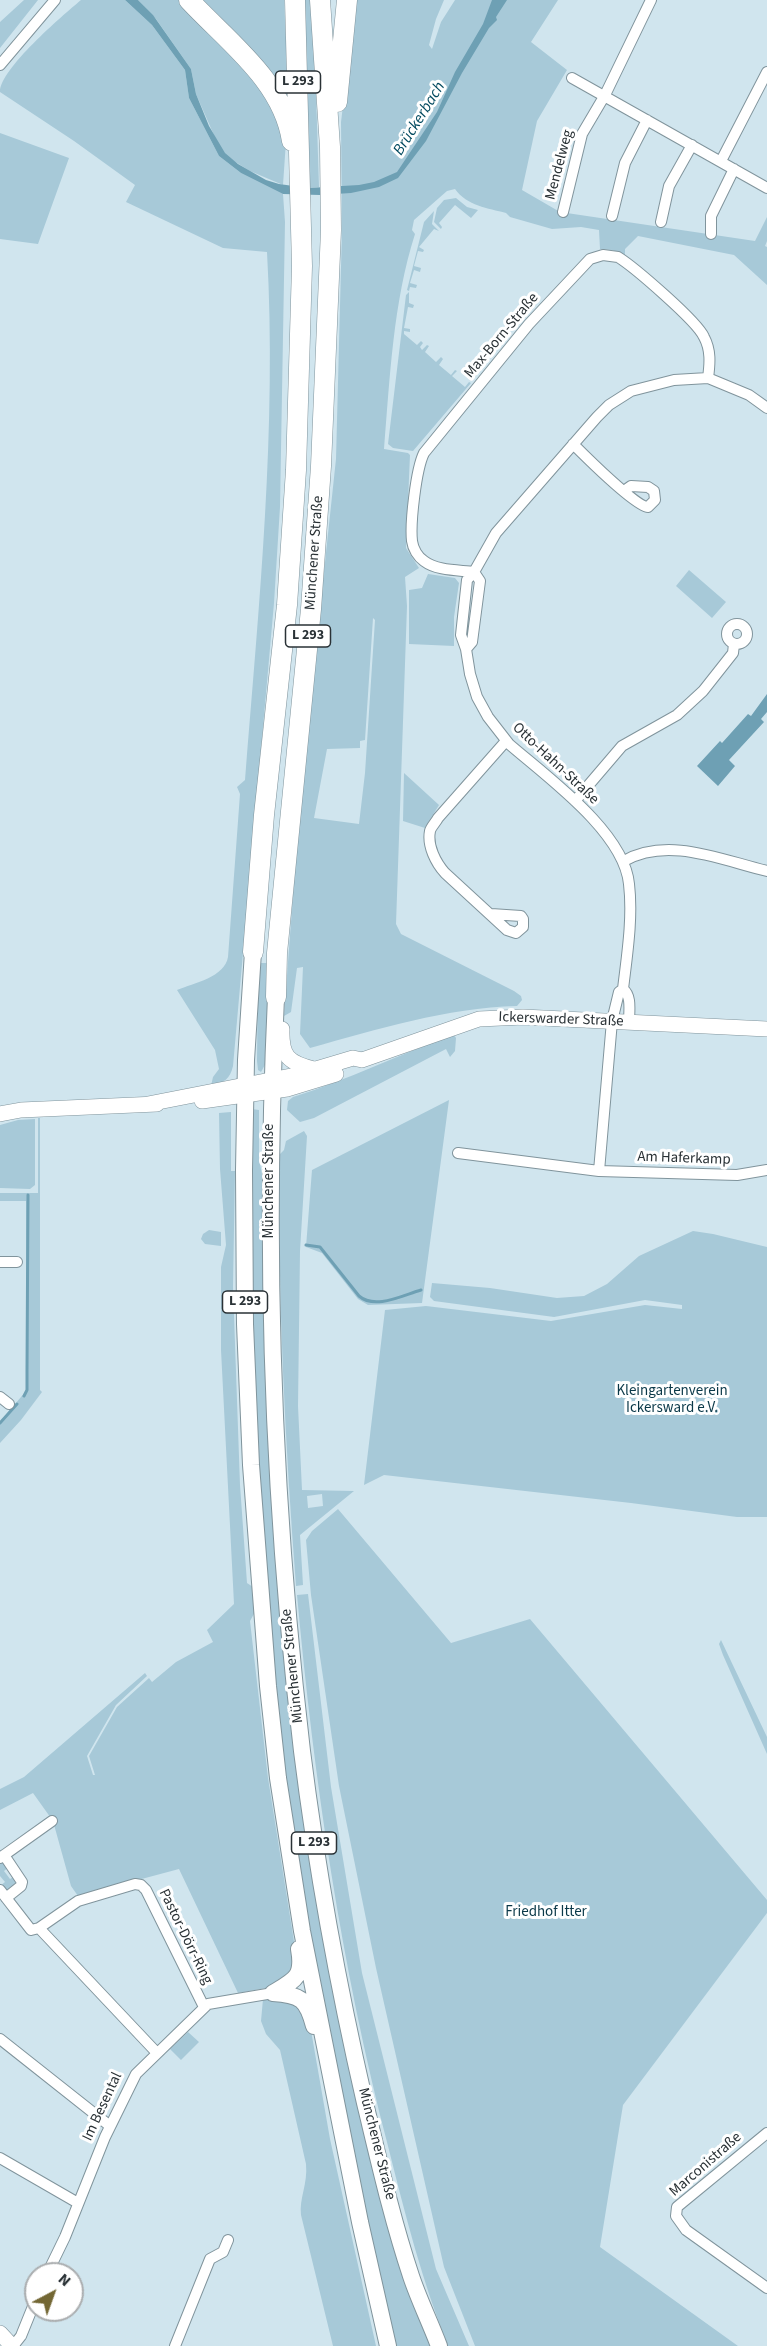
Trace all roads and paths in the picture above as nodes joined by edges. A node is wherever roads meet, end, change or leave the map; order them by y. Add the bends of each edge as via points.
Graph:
1 (55, 0) edge
2 (189, 0) edge
3 (295, 0) edge
4 (320, 0) edge
5 (347, 0) edge
6 (651, 0) edge
7 (0, 65) edge
8 (767, 72) edge
9 (572, 78) dead end
10 (604, 95) junction
11 (648, 120) junction
12 (692, 145) junction
13 (330, 155) junction
14 (721, 161) junction
15 (296, 164) junction
16 (734, 169) junction
17 (767, 188) edge
18 (564, 212) dead end
19 (612, 216) dead end
20 (661, 222) dead end
21 (711, 234) dead end
22 (708, 378) junction
23 (767, 408) edge
24 (573, 444) junction
25 (624, 491) dead end
26 (474, 572) junction
27 (734, 644) dead end
28 (506, 741) junction
29 (575, 801) junction
30 (624, 861) junction
31 (767, 871) edge
32 (491, 914) dead end
33 (253, 952) joint
34 (623, 989) junction
35 (276, 997) junction
36 (612, 1021) junction
37 (629, 1022) junction
38 (767, 1029) edge
39 (362, 1060) junction
40 (316, 1069) junction
41 (272, 1085) junction
42 (245, 1089) junction
43 (0, 1114) edge
44 (458, 1153) dead end
45 (767, 1170) edge
46 (599, 1171) junction
47 (0, 1262) edge
48 (17, 1262) dead end
49 (52, 1821) dead end
50 (2, 1856) edge
51 (3, 1894) edge
52 (39, 1928) junction
53 (302, 1931) junction
54 (273, 1993) junction
55 (204, 2007) junction
56 (0, 2040) edge
57 (327, 2049) junction
58 (157, 2053) junction
59 (110, 2126) junction
60 (767, 2133) edge
61 (0, 2158) edge
62 (78, 2203) junction
63 (228, 2240) dead end
64 (54, 2262) edge
65 (767, 2288) edge
66 (27, 2322) edge
67 (0, 2333) edge
68 (13, 2346) edge
69 (175, 2346) edge
70 (388, 2346) edge
71 (439, 2346) edge

1 - 7 street
2 - 15 highway via 270,87 286,116
3 - 15 highway, Münchener Straße / L 293
4 - 13 highway, Münchener Straße / L 293
5 - 13 highway
6 - 10 street, Mendelweg
8 - 14 street
9 - 10 street
10 - 11 street
10 - 18 street, Mendelweg via 578,142
11 - 12 street
11 - 19 street via 625,163
12 - 14 street
12 - 20 street via 669,186
13 - 35 highway, Münchener Straße / L 293 via 332,230 321,466
14 - 16 street
15 - 33 highway, Münchener Straße / L 293 via 301,208 295,482
16 - 17 street
16 - 21 street via 711,216
22 - 23 street via 749,395
22 - 24 street via 674,380 631,391 609,405
22 - 26 street, Max-Born-Straße via 710,358 705,339 691,320 618,256 590,259 529,324 419,462 412,539 417,553 434,566
24 - 25 street
24 - 26 street via 496,533
26 - 28 street, Otto-Hahn-Straße via 480,581 472,642 466,649 470,674 477,697
27 - 29 street via 733,653 692,703 622,746
28 - 29 street, Otto-Hahn-Straße
28 - 32 street via 430,831 436,864
29 - 30 street, Otto-Hahn-Straße
30 - 31 street via 647,851 678,849
30 - 34 street, Otto-Hahn-Straße via 630,910
33 - 42 main road, Münchener Straße / L 293
34 - 36 street, Otto-Hahn-Straße
34 - 37 street, Otto-Hahn-Straße via 629,1001
35 - 40 main road via 281,1010 284,1052 295,1063
35 - 41 main road, Münchener Straße / L 293
36 - 37 main road, Ickerswarder Straße
36 - 39 main road, Ickerswarder Straße via 485,1018
36 - 46 street
37 - 38 main road, Ickerswarder Straße
39 - 40 main road, Ickerswarder Straße via 353,1058
39 - 41 main road, Ickerswarder Straße via 357,1067 293,1087
40 - 41 main road, Ickerswarder Straße
41 - 42 main road, Ickerswarder Straße
41 - 71 main road, Münchener Straße / L 293 via 269,1190 273,1407 291,1659 311,1822 345,2017 374,2139 412,2278
42 - 43 main road, Ickerswarder Straße via 182,1104
42 - 53 main road, Münchener Straße / L 293 via 245,1324 251,1465 273,1741
44 - 46 street, Am Haferkamp
45 - 46 street, Am Haferkamp via 737,1175
47 - 48 street
49 - 50 street
50 - 51 street via 22,1882
51 - 52 street via 31,1930
52 - 55 street, Pastor-Dörr-Ring via 78,1901 141,1884
52 - 58 street
53 - 54 main road via 297,1976
53 - 57 main road, Münchener Straße / L 293
54 - 55 street, Im Besental
54 - 57 main road via 296,1996 304,2002 316,2034
55 - 58 street, Im Besental
56 - 59 street
57 - 70 main road, Münchener Straße / L 293
58 - 59 street, Im Besental via 133,2078
59 - 62 street, Im Besental
60 - 65 street, Marconistraße via 677,2207 676,2216 686,2230
61 - 62 street
62 - 64 street, Im Besental
63 - 69 street via 223,2252 210,2259
66 - 68 street
67 - 68 main road

